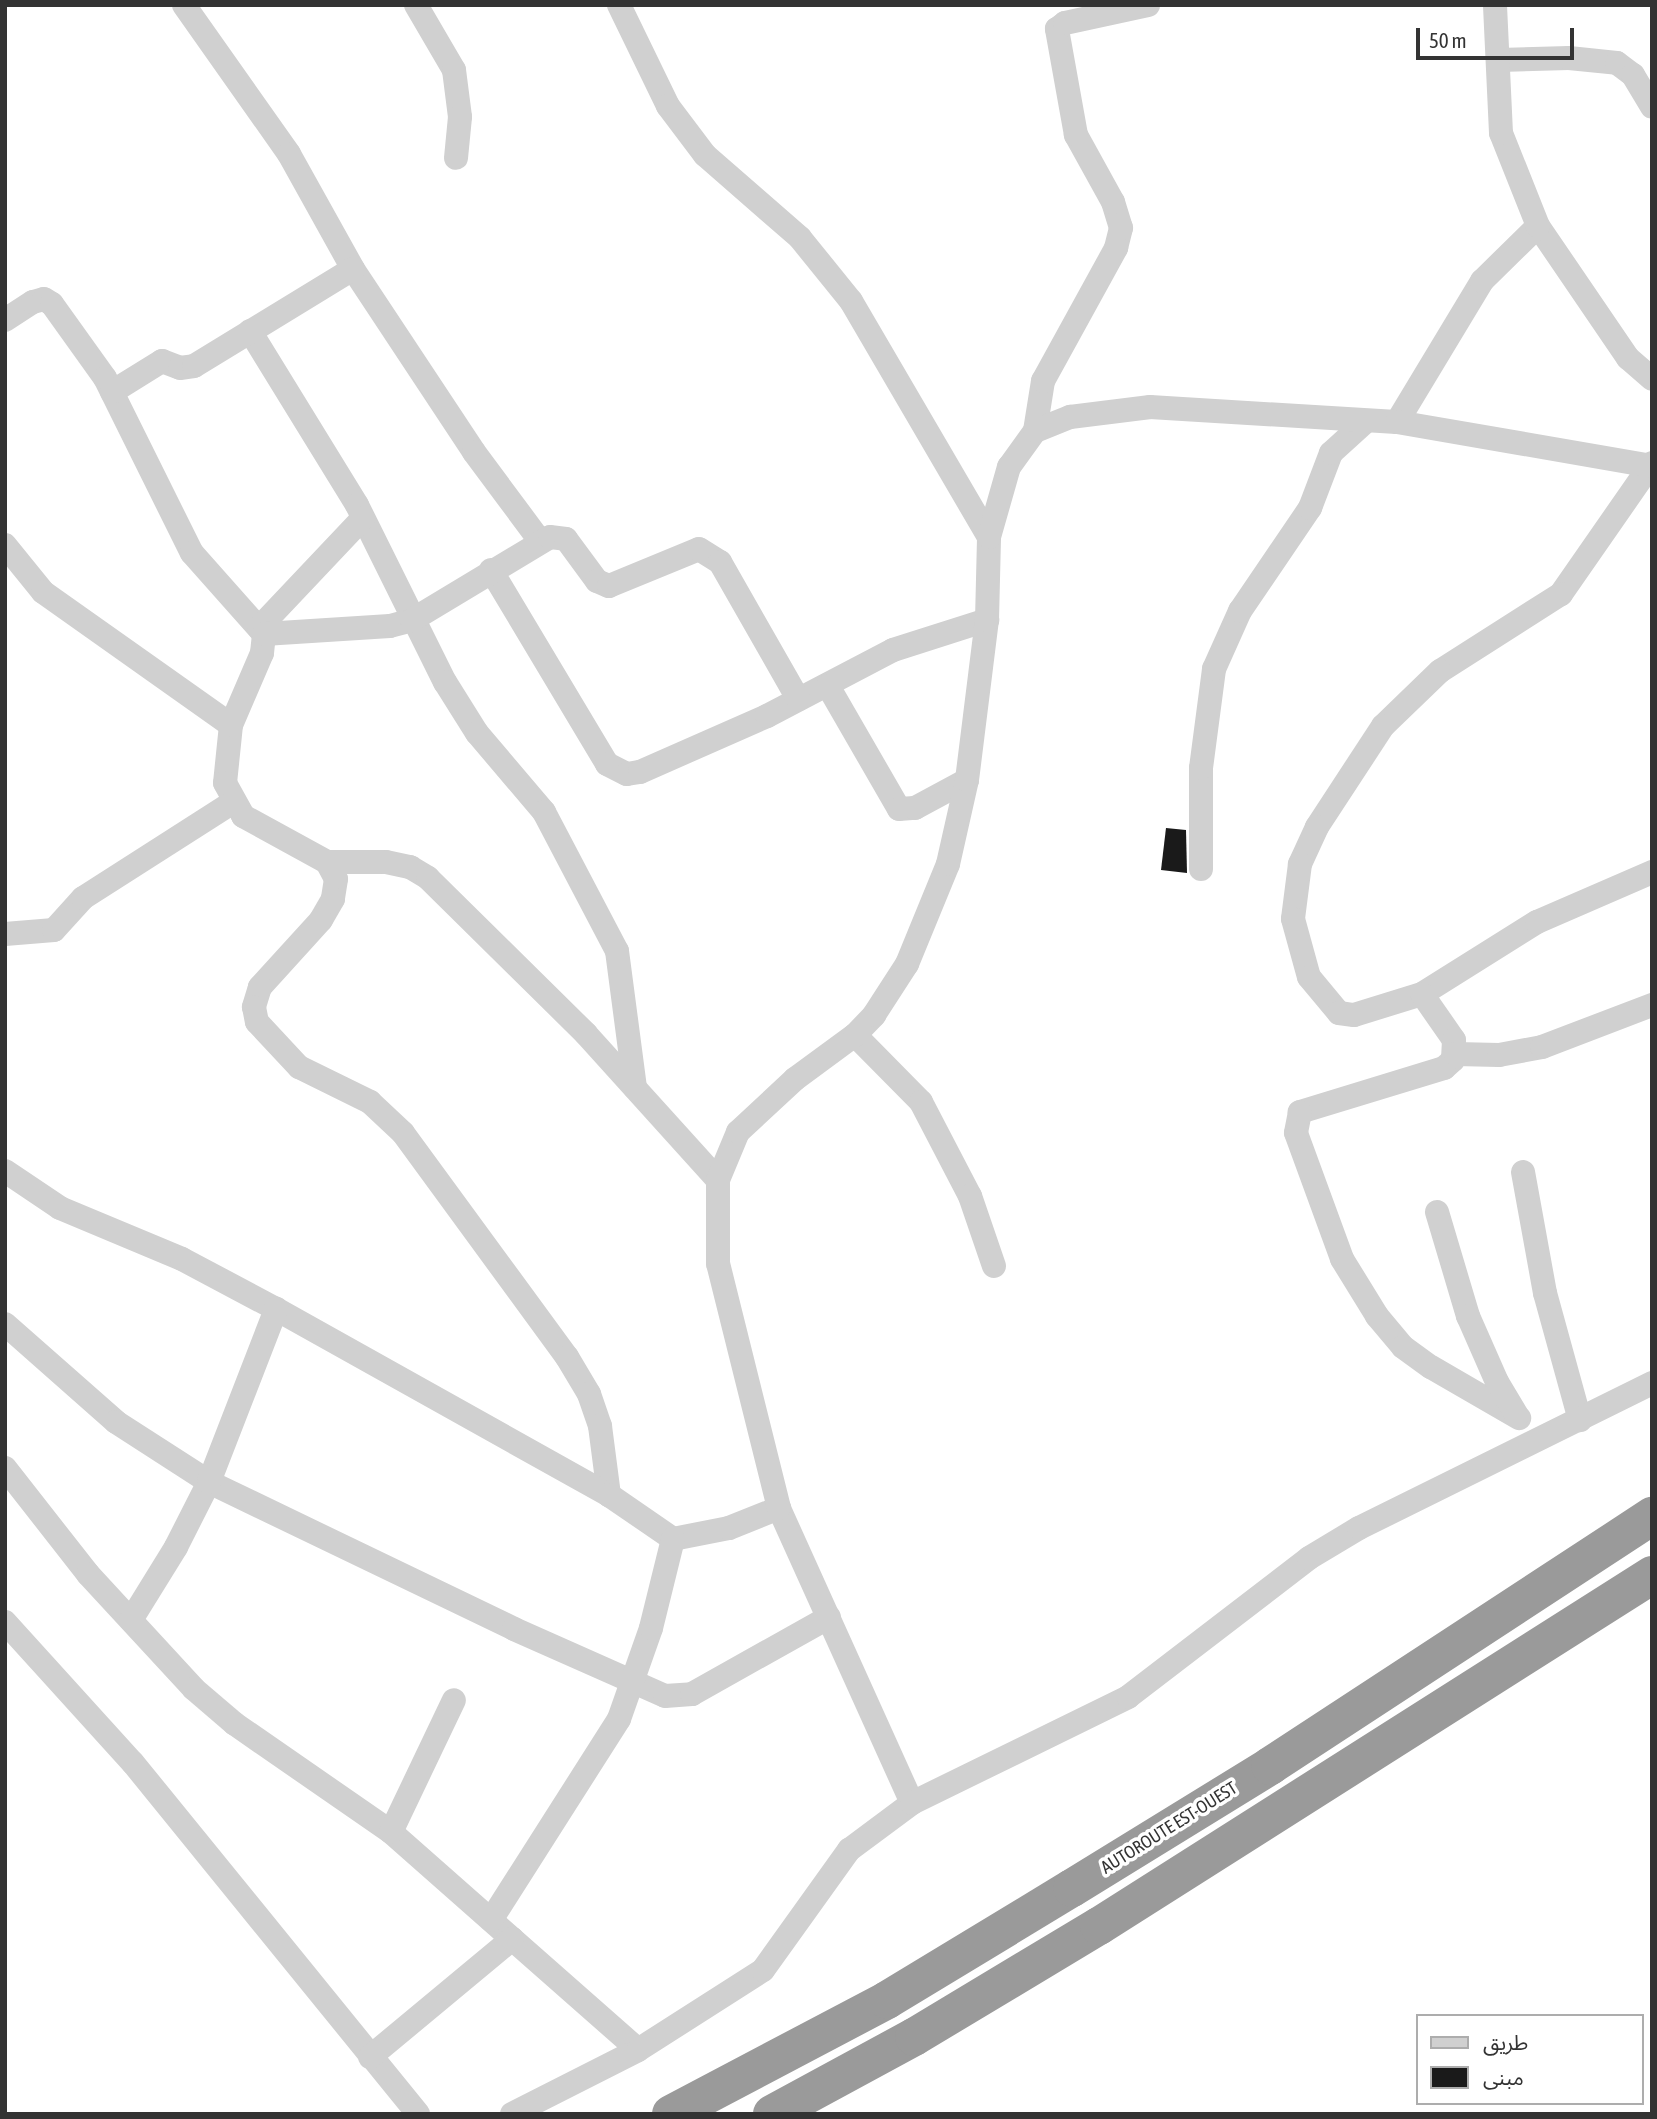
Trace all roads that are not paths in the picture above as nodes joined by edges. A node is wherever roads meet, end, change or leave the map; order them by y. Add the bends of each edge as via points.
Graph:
1 (184, 5) edge
2 (416, 5) edge
3 (619, 5) edge
4 (1148, 5) edge
5 (1494, 5) edge
6 (1499, 60) junction
7 (1652, 107) edge
8 (456, 158) dead end
9 (1538, 226) junction
10 (353, 269) junction
11 (5, 320) edge
12 (250, 331) junction
13 (1652, 379) edge
14 (112, 392) junction
15 (1366, 421) junction
16 (1397, 422) junction
17 (1035, 431) junction
18 (1651, 465) edge
19 (363, 518) junction
20 (989, 537) junction
21 (540, 541) junction
22 (5, 545) edge
23 (491, 570) junction
24 (412, 620) junction
25 (987, 621) junction
26 (261, 631) junction
27 (828, 686) junction
28 (798, 699) junction
29 (230, 725) junction
30 (967, 779) junction
31 (233, 802) junction
32 (327, 862) junction
33 (1201, 869) dead end
34 (1652, 872) edge
35 (5, 933) edge
36 (1422, 994) junction
37 (1652, 1005) edge
38 (855, 1035) junction
39 (1456, 1054) junction
40 (635, 1088) junction
41 (5, 1171) edge
42 (1522, 1172) dead end
43 (718, 1180) junction
44 (1437, 1212) dead end
45 (994, 1266) dead end
46 (276, 1309) junction
47 (5, 1324) edge
48 (1652, 1383) edge
49 (1519, 1418) junction
50 (1580, 1420) junction
51 (1535, 1442) junction
52 (5, 1468) edge
53 (209, 1482) junction
54 (609, 1495) junction
55 (779, 1507) junction
56 (1652, 1516) edge
57 (673, 1539) junction
58 (1652, 1575) edge
59 (829, 1617) junction
60 (131, 1620) junction
61 (5, 1622) edge
62 (635, 1679) junction
63 (454, 1700) dead end
64 (912, 1803) junction
65 (391, 1832) junction
66 (491, 1920) junction
67 (512, 1939) junction
68 (638, 2050) junction
69 (370, 2057) junction
70 (418, 2114) edge
71 (512, 2114) edge
72 (671, 2114) edge
73 (772, 2114) edge

1 - 10 street via 289,154
2 - 8 street via 454,70 460,117
3 - 20 street via 668,106 705,155 800,238 851,301
4 - 17 street via 1065,23 1057,29 1076,135 1121,228 1116,248 1043,381
5 - 6 street
6 - 7 street via 1569,58 1617,64 1633,75
6 - 9 street via 1500,133
9 - 13 street via 1628,358
9 - 16 street via 1482,281
10 - 12 street
10 - 21 street via 474,452
11 - 14 street via 33,302 44,299 52,303
12 - 14 street via 194,366 180,368 162,361
12 - 19 street
14 - 26 street via 192,553
15 - 16 street
15 - 17 street via 1150,407 1070,416
15 - 33 street via 1331,453 1310,508 1240,611 1214,669 1201,768
16 - 18 street
17 - 20 street via 1009,467
18 - 36 street via 1561,594 1440,671 1383,726 1335,796 1300,864 1293,919 1309,977 1324,999 1339,1013 1354,1015
19 - 24 street
19 - 26 street
20 - 25 street
21 - 23 street
21 - 28 street via 566,539 597,581 609,586 688,552 712,553
22 - 29 street via 43,592
23 - 24 street
23 - 28 street via 607,764 616,770 640,772
24 - 26 street via 390,626
24 - 40 street via 477,733 544,812 617,951
25 - 27 street via 893,650
25 - 30 street
26 - 29 street via 262,653
27 - 28 street
27 - 30 street via 899,809 915,808
29 - 31 street via 225,783
30 - 38 street via 948,864 907,964 874,1015
31 - 32 street via 243,816
31 - 35 street via 83,898 54,930
32 - 40 street via 386,862 410,867 428,878
32 - 54 street via 335,878 333,899 321,920 260,986 254,1007 257,1023 299,1067 370,1102 404,1133 589,1394 600,1426
34 - 36 street via 1537,922
36 - 39 street via 1447,1026
37 - 39 street via 1542,1046 1499,1055
38 - 43 street via 795,1079 738,1132
38 - 45 street via 921,1102 970,1196
39 - 49 street via 1444,1069 1300,1112 1296,1132 1342,1259 1377,1316 1422,1360
40 - 43 street
41 - 46 street via 60,1208 182,1259
42 - 50 street via 1545,1293
43 - 55 street via 718,1264
44 - 49 street via 1468,1317 1496,1382
46 - 53 street
46 - 54 street
47 - 53 street via 116,1422
48 - 50 street
49 - 51 street
50 - 51 street
51 - 64 street via 1359,1528 1309,1558 1128,1697
52 - 60 street
53 - 60 street
53 - 62 street via 514,1629
54 - 57 street
55 - 57 street via 729,1528
55 - 59 street
56 - 72 highway, AUTOROUTE EST-OUEST via 1270,1766 1072,1888 887,2000
57 - 62 street
58 - 73 highway via 1099,1926 914,2037
59 - 62 street via 692,1694 665,1696
59 - 64 street
60 - 65 street via 194,1689 235,1724
61 - 69 street via 133,1763
62 - 66 street via 619,1719 574,1795
63 - 65 street
64 - 68 street via 849,1850 763,1970
65 - 66 street
66 - 67 street
67 - 68 street
67 - 69 street
68 - 71 street
69 - 70 street

